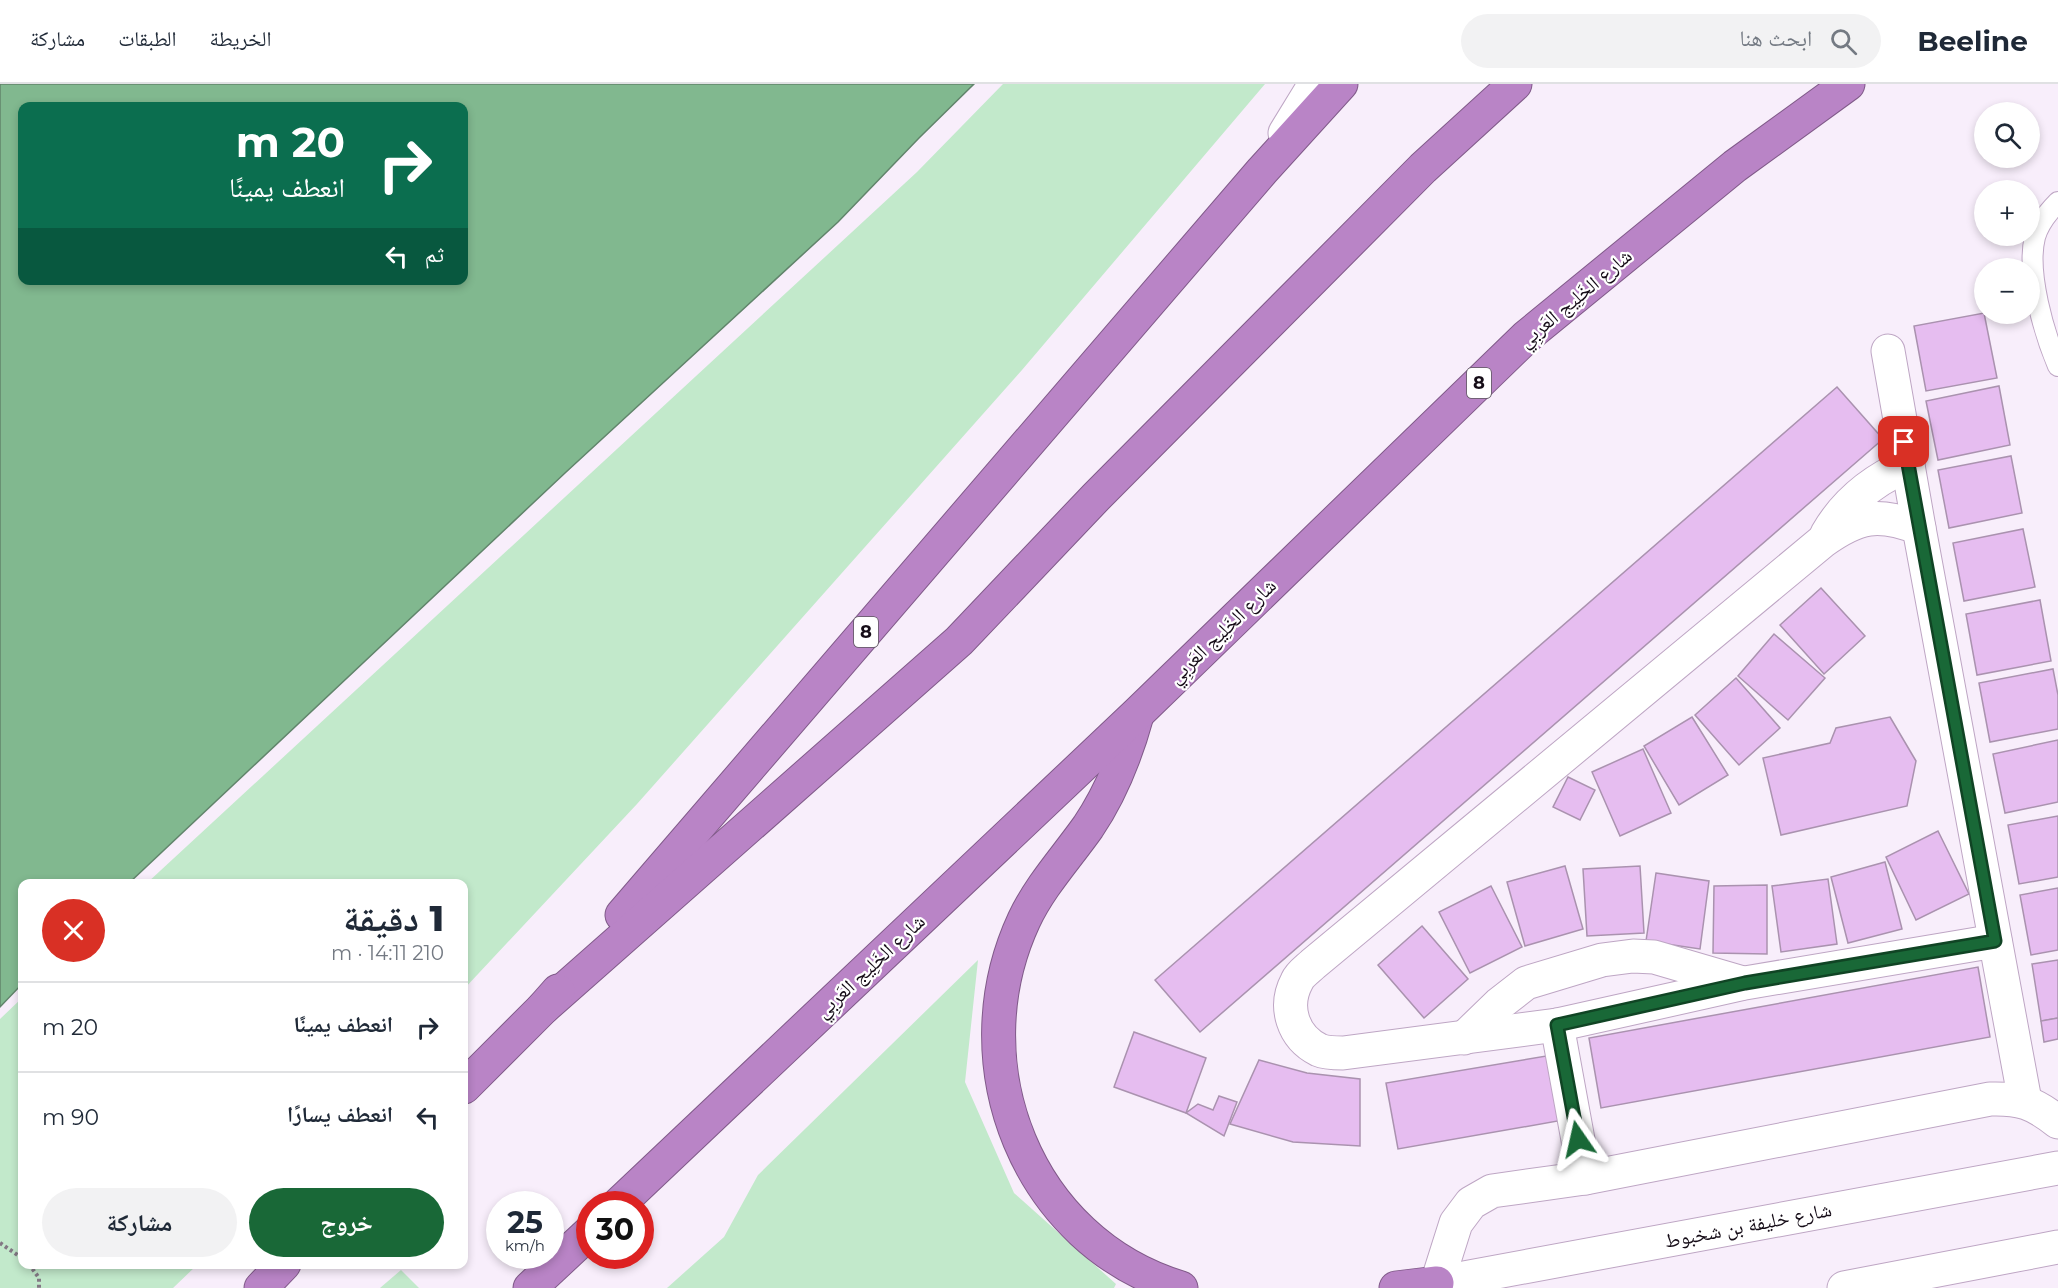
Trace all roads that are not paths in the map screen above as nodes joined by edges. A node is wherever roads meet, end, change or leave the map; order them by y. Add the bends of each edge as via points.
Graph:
1 (1316, 84) edge
2 (1341, 84) edge
3 (1515, 84) edge
4 (1848, 84) edge
5 (1262, 171) junction
6 (2058, 202) edge
7 (1888, 351) dead end
8 (2058, 366) edge
9 (1908, 465) junction
10 (1919, 528) junction
11 (1823, 541) junction
12 (1137, 714) junction
13 (1995, 941) junction
14 (1745, 983) junction
15 (543, 1008) junction
16 (1557, 1025) junction
17 (1464, 1038) junction
18 (468, 1083) edge
19 (2025, 1101) junction
20 (2058, 1122) edge
21 (2058, 1168) edge
22 (1585, 1178) junction
23 (632, 1191) edge
24 (576, 1245) edge
25 (2058, 1248) edge
26 (279, 1269) edge
27 (1433, 1286) edge
28 (261, 1288) edge
29 (530, 1288) edge
30 (1181, 1288) edge
31 (1396, 1288) edge
32 (1844, 1288) edge

1 - 5 street
2 - 5 highway, 8
3 - 15 highway via 1406,185 959,641
4 - 12 highway, شارع الخَلِيج العَربِي / 8 via 1735,166 1526,337
5 - 15 highway, 8
6 - 8 lane via 2041,223 2033,263 2042,321
7 - 9 street
9 - 10 street
9 - 11 street via 1851,500
10 - 11 street via 1898,520 1870,518 1845,525
10 - 13 street
11 - 17 street via 1313,964 1297,979 1290,999 1292,1021 1303,1040 1321,1051 1343,1053
12 - 23 highway, شارع الخَلِيج العَربِي / 8
12 - 30 highway via 1105,799 1041,890 1012,951 999,1018 1002,1085 1023,1150 1059,1207 1108,1253 1136,1271
13 - 14 street
13 - 19 street
14 - 16 street
14 - 17 street via 1654,957 1602,960 1526,983
15 - 18 highway, 8
16 - 17 street
16 - 22 street
19 - 20 street
19 - 22 street via 1990,1099
21 - 27 street, شارع خليفة بن شخبوط
22 - 27 street via 1492,1191 1471,1203 1456,1223
24 - 29 highway
25 - 32 street
26 - 28 highway
27 - 31 highway

